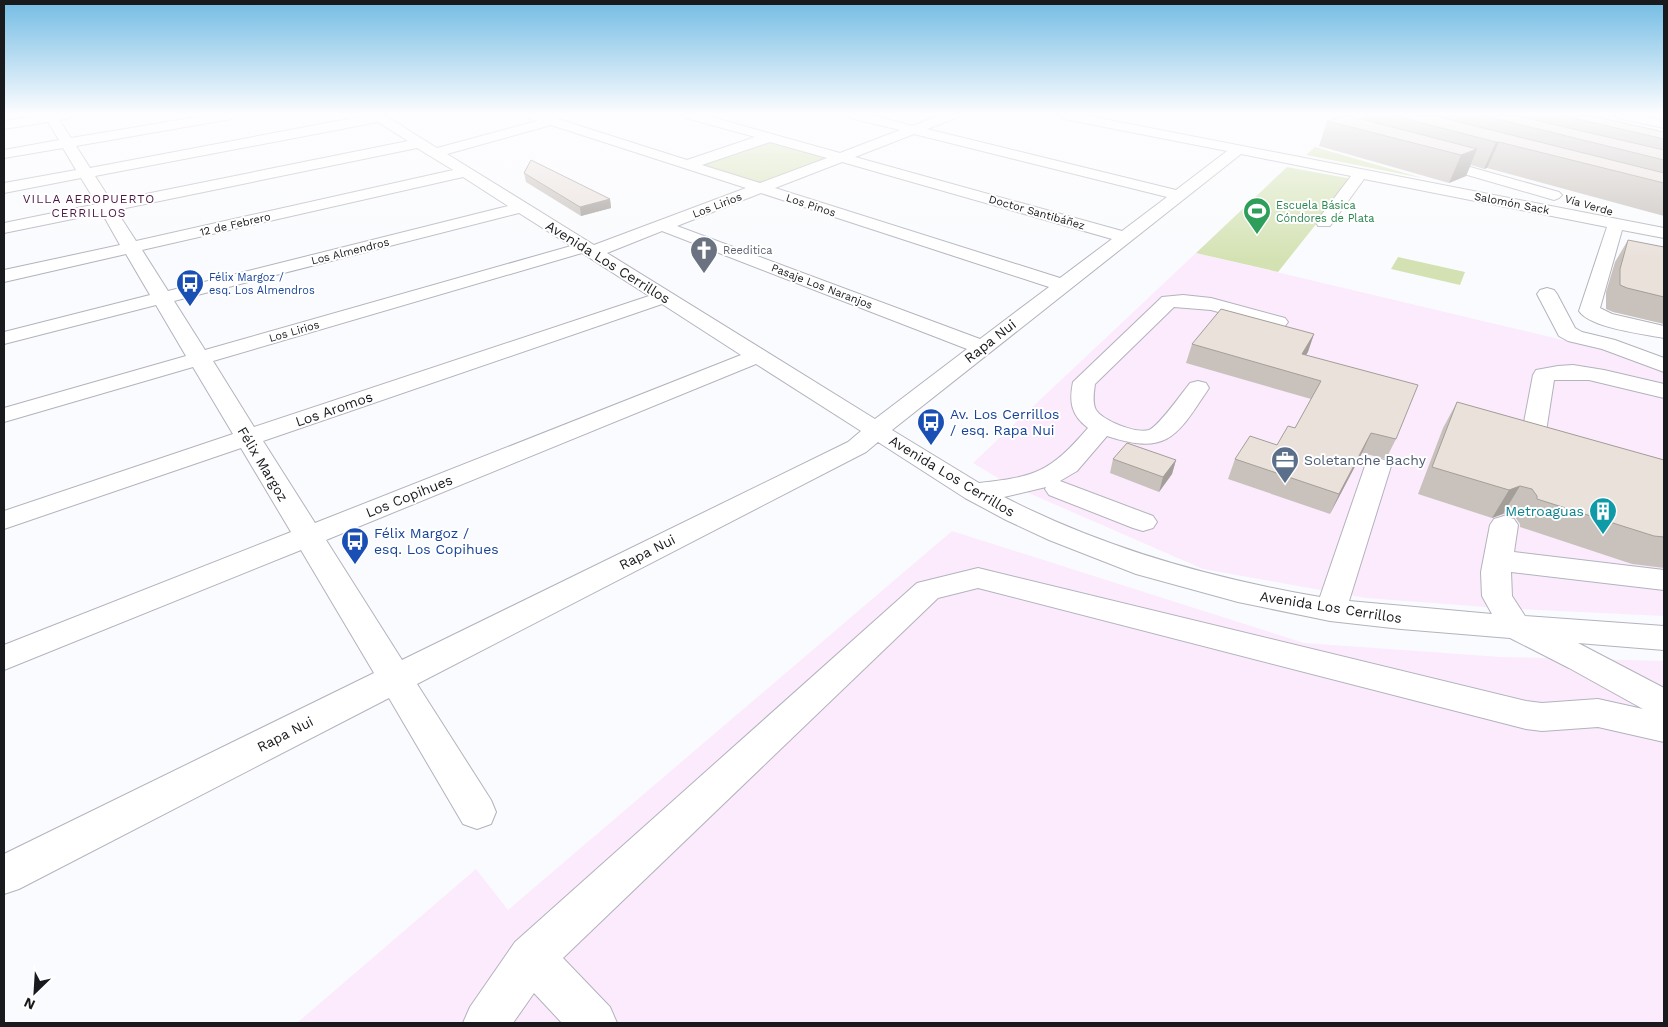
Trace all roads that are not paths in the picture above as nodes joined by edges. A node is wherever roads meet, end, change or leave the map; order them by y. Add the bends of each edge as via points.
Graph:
1 (79, 163) edge
2 (138, 163) edge
3 (347, 163) edge
4 (452, 163) edge
5 (681, 163) edge
6 (693, 163) edge
7 (826, 163) edge
8 (863, 163) edge
9 (1050, 163) edge
10 (1220, 163) edge
11 (1310, 163) edge
12 (1442, 163) edge
13 (687, 165) junction
14 (466, 172) junction
15 (85, 173) junction
16 (1362, 173) junction
17 (1502, 180) junction
18 (4, 188) edge
19 (760, 188) junction
20 (1178, 194) junction
21 (1489, 198) junction
22 (106, 207) junction
23 (522, 207) junction
24 (1324, 222) dead end
25 (1664, 222) edge
26 (1616, 223) junction
27 (663, 226) junction
28 (4, 228) edge
29 (1664, 233) edge
30 (1124, 237) junction
31 (130, 247) junction
32 (589, 250) junction
33 (4, 276) edge
34 (1062, 285) junction
35 (1547, 294) dead end
36 (162, 298) junction
37 (665, 298) junction
38 (1278, 322) edge
39 (1664, 332) edge
40 (4, 338) edge
41 (982, 347) junction
42 (758, 356) junction
43 (199, 358) junction
44 (1664, 365) edge
45 (1198, 388) dead end
46 (1664, 391) edge
47 (4, 415) edge
48 (1102, 427) junction
49 (877, 431) junction
50 (247, 438) junction
51 (1533, 438) edge
52 (1378, 466) dead end
53 (1061, 479) junction
54 (974, 492) junction
55 (4, 520) edge
56 (1143, 522) dead end
57 (1504, 525) dead end
58 (308, 536) junction
59 (1065, 537) junction
60 (1498, 560) junction
61 (1664, 580) edge
62 (1331, 610) junction
63 (1515, 627) junction
64 (1664, 638) edge
65 (4, 658) edge
66 (394, 679) junction
67 (1664, 704) edge
68 (1664, 728) edge
69 (477, 812) dead end
70 (4, 875) edge
71 (531, 958) junction
72 (486, 1023) edge
73 (594, 1023) edge

1 - 15 street, Félix Margoz
2 - 15 street
3 - 22 street
4 - 14 street, Avenida Los Cerrillos
5 - 13 street, Los Pinos
6 - 13 street
7 - 19 street, Los Lirios
8 - 30 street, Doctor Santibáñez
9 - 20 street
10 - 20 street, Rapa Nui
11 - 16 street, Salomón Sack
12 - 17 street, Vía Verde
13 - 19 street, Los Pinos
14 - 23 street, Avenida Los Cerrillos
14 - 31 street, 12 de Febrero
15 - 18 street
15 - 22 street, Félix Margoz
16 - 21 street, Salomón Sack
16 - 24 street
17 - 21 street via 1493,185
17 - 25 street, Vía Verde via 1618,213
19 - 27 street, Los Lirios
19 - 34 street, Los Pinos
20 - 30 street, Rapa Nui
21 - 26 street, Salomón Sack
22 - 28 street
22 - 31 street, Félix Margoz
23 - 32 street, Avenida Los Cerrillos
23 - 36 street, Los Almendros
26 - 29 street, Salomón Sack
26 - 39 street via 1588,310 1606,319
27 - 32 street, Los Lirios
27 - 41 street, Pasaje Los Naranjos
30 - 34 street, Rapa Nui
31 - 33 street, 12 de Febrero
31 - 36 street, Félix Margoz
32 - 37 street, Avenida Los Cerrillos
32 - 43 street, Los Lirios
34 - 41 street, Rapa Nui
35 - 44 street via 1566,332
36 - 40 street, Los Almendros
36 - 43 street, Félix Margoz
37 - 42 street, Avenida Los Cerrillos
37 - 50 street, Los Aromos
38 - 48 street via 1208,302 1169,301 1084,382 1082,410
41 - 49 street, Rapa Nui
42 - 49 street, Avenida Los Cerrillos
42 - 58 street, Los Copihues
43 - 47 street, Los Lirios
43 - 50 street, Félix Margoz
45 - 48 street via 1160,434 1144,437
46 - 51 street via 1577,372 1558,371 1544,375
48 - 53 street
49 - 54 street, Avenida Los Cerrillos
49 - 66 street, Rapa Nui via 848,452
50 - 55 street, Los Aromos
50 - 58 street, Félix Margoz
52 - 62 street
53 - 54 street via 1044,478
53 - 56 street
53 - 59 street via 1059,519
54 - 59 street, Avenida Los Cerrillos
57 - 60 street
58 - 65 street, Los Copihues
58 - 66 street, Félix Margoz
59 - 62 street, Avenida Los Cerrillos via 1191,580
60 - 61 street
60 - 63 street via 1497,596
62 - 63 street, Avenida Los Cerrillos
63 - 64 street, Avenida Los Cerrillos
63 - 67 street
66 - 69 street, Félix Margoz
66 - 70 street, Rapa Nui
68 - 71 street via 1598,713 1542,718 1526,715 978,578 928,590
71 - 72 street
71 - 73 street

